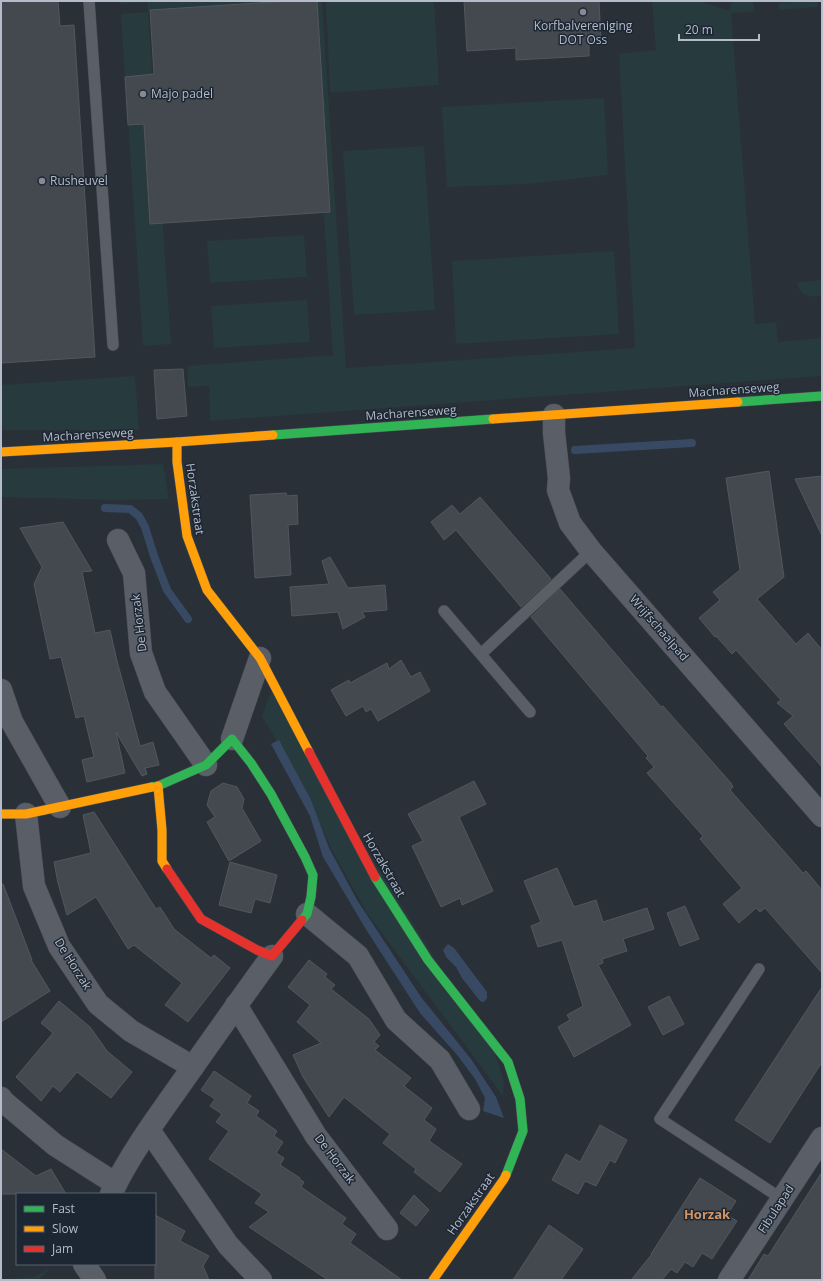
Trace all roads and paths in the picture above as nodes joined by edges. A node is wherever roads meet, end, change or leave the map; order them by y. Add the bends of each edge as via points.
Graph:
1 (89, 1) edge
2 (113, 345) dead end
3 (822, 396) edge
4 (554, 415) junction
5 (177, 442) junction
6 (1, 452) edge
7 (118, 540) dead end
8 (591, 551) junction
9 (444, 610) dead end
10 (481, 654) junction
11 (260, 658) junction
12 (1, 690) edge
13 (530, 712) dead end
14 (232, 739) junction
15 (206, 764) junction
16 (158, 786) junction
17 (60, 807) junction
18 (1, 814) edge
19 (26, 814) junction
20 (822, 816) edge
21 (307, 914) junction
22 (272, 956) junction
23 (759, 969) dead end
24 (236, 1005) junction
25 (193, 1066) junction
26 (1, 1098) edge
27 (469, 1109) dead end
28 (148, 1130) junction
29 (822, 1138) edge
30 (114, 1189) edge
31 (782, 1198) junction
32 (387, 1229) dead end
33 (85, 1265) edge
34 (95, 1280) edge
35 (261, 1280) edge
36 (434, 1280) edge
37 (730, 1280) edge

1 - 2 lane
3 - 4 street, Macharenseweg
4 - 5 street, Macharenseweg
4 - 8 street, Wrijfschaalpad via 558,490 570,523
5 - 6 street, Macharenseweg
5 - 11 street, Horzakstraat via 177,462 187,536 207,590
7 - 15 street, De Horzak via 134,573 141,653 155,692
8 - 10 lane
8 - 20 street, Wrijfschaalpad
9 - 10 lane
10 - 13 lane
11 - 14 street
11 - 36 street, Horzakstraat via 369,867 428,960 508,1062 520,1099 523,1131 504,1179
12 - 17 street via 12,722
14 - 15 street
14 - 21 street via 252,763 313,875
15 - 16 street
16 - 17 street
16 - 22 street via 162,861 201,919
17 - 19 street
18 - 19 street
19 - 25 street, De Horzak via 34,886 59,946 98,1004 131,1031
21 - 22 street
21 - 27 street via 358,956 396,1020 440,1060
22 - 24 street
23 - 31 lane via 660,1119
24 - 25 street
24 - 32 street, De Horzak via 316,1136
25 - 28 street
26 - 30 street via 54,1145
28 - 30 street
28 - 35 street via 228,1245
29 - 31 street, Fibulapad
31 - 37 street, Fibulapad
33 - 34 street

